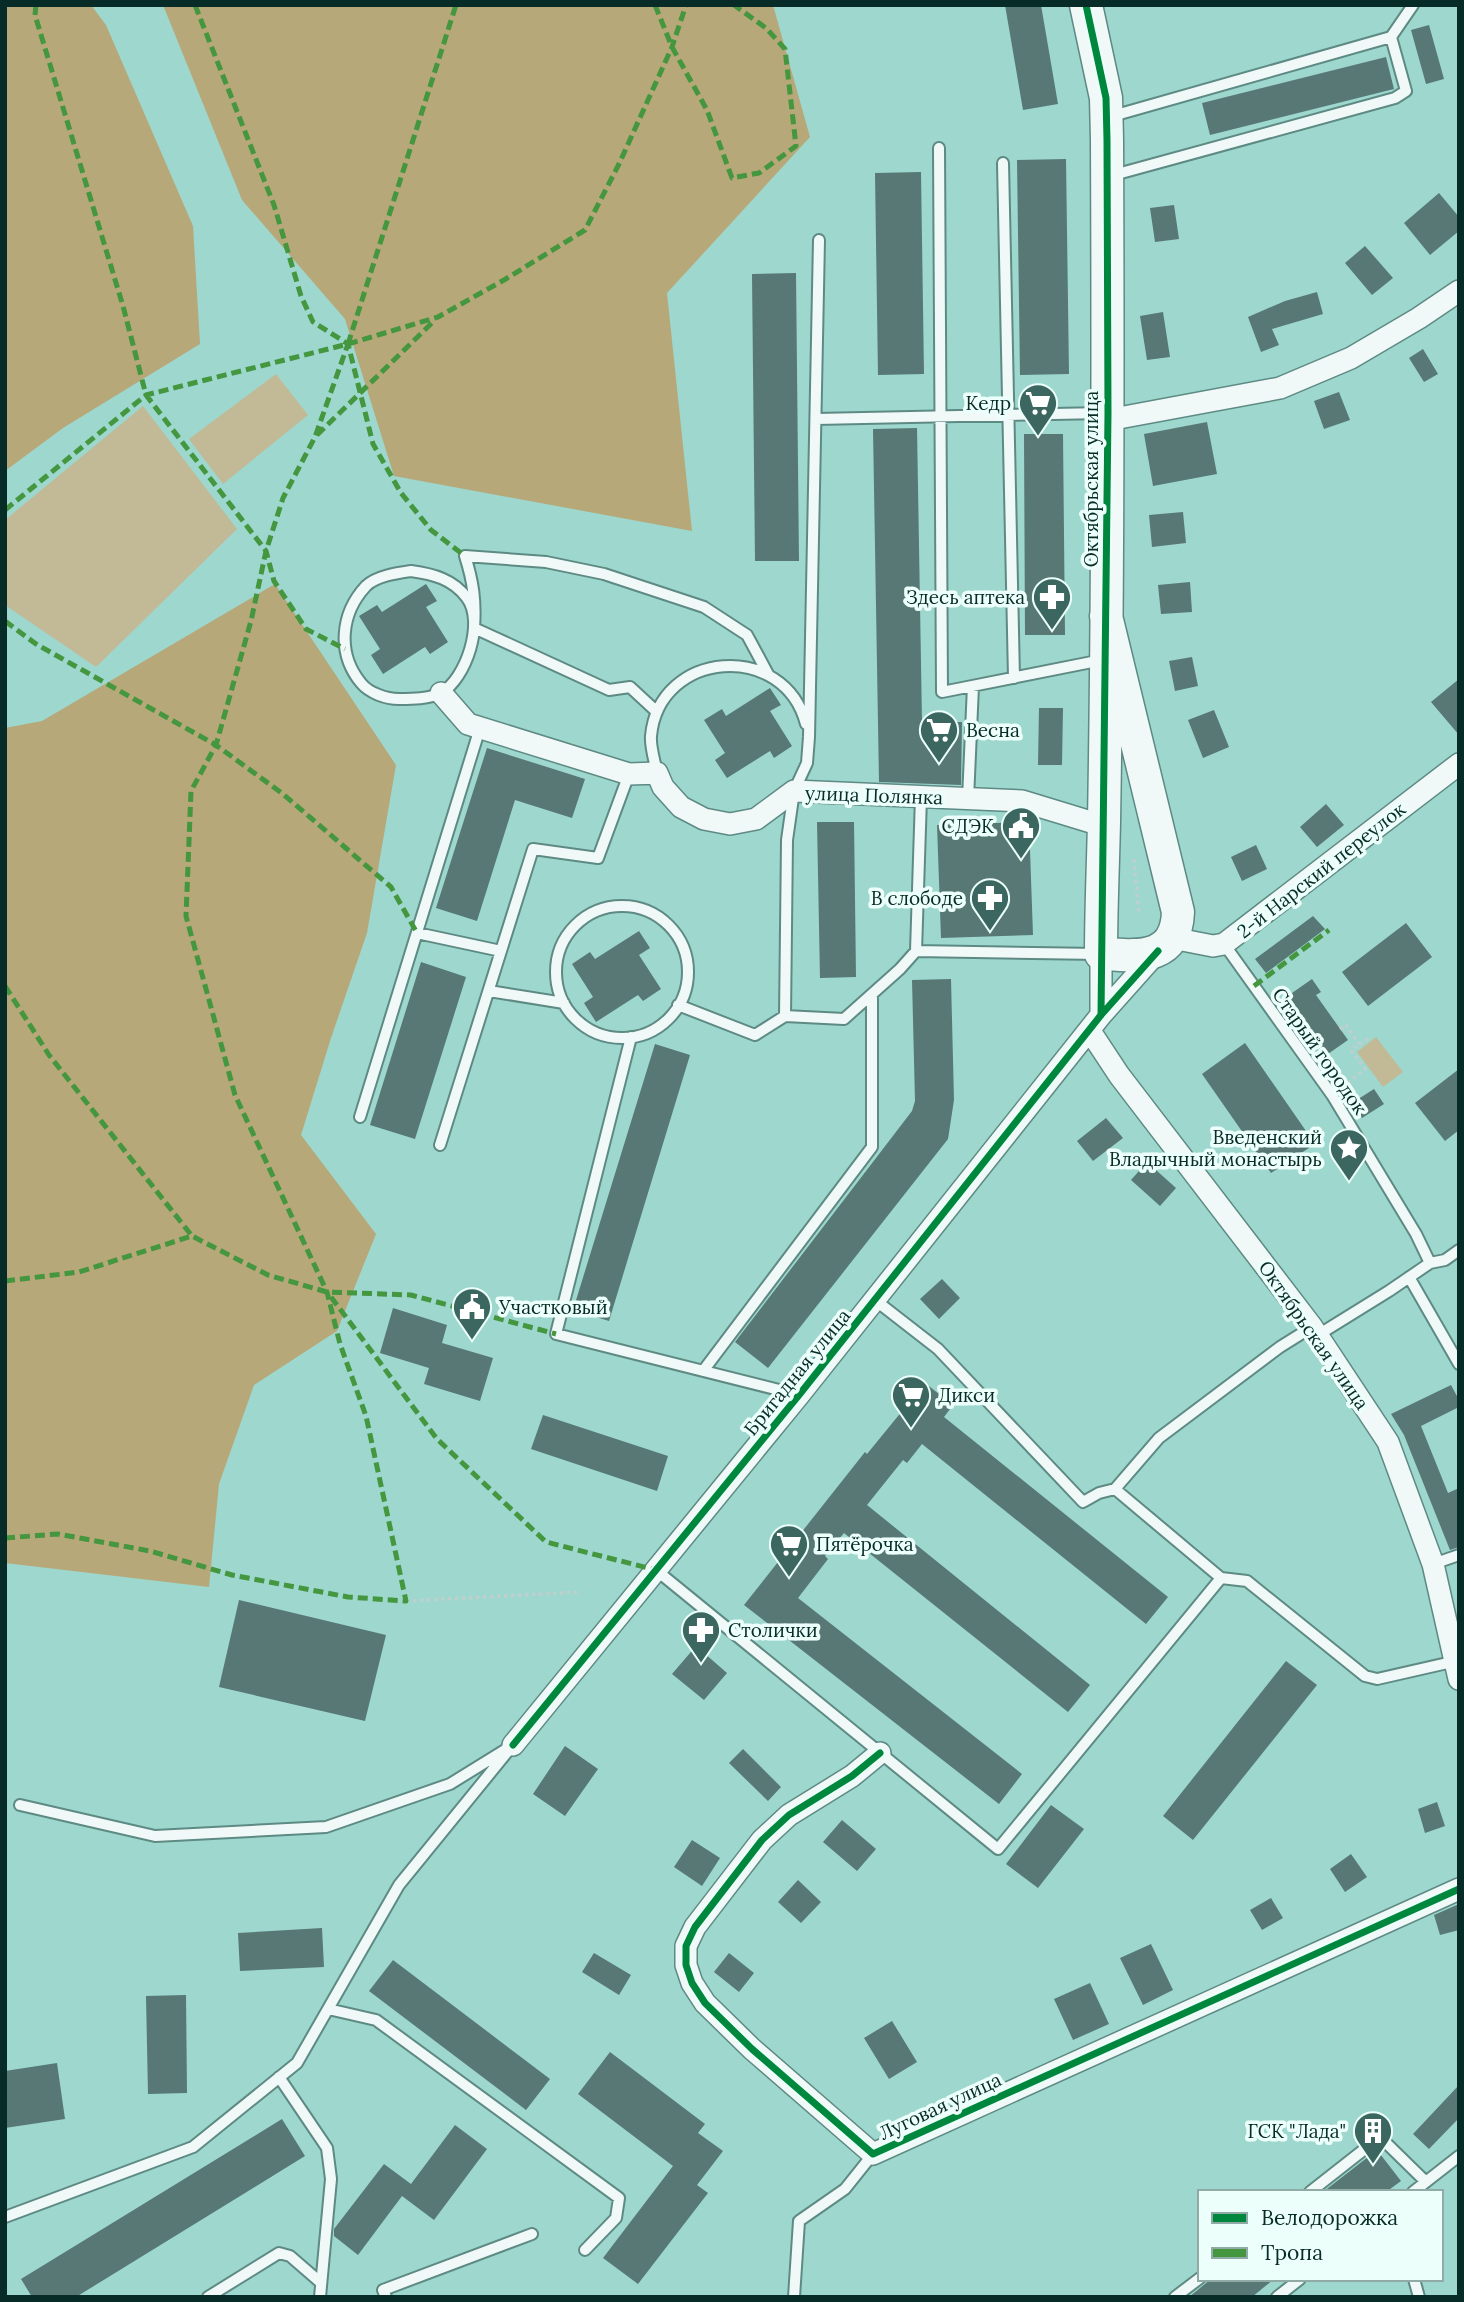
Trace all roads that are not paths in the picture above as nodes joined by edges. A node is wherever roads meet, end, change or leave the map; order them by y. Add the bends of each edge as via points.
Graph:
1 (1086, 5) edge
2 (1413, 5) edge
3 (1391, 37) junction
4 (1106, 118) junction
5 (939, 148) dead end
6 (1003, 163) dead end
7 (1107, 177) junction
8 (819, 240) dead end
9 (1459, 291) edge
10 (1009, 415) junction
11 (940, 416) junction
12 (1108, 417) junction
13 (816, 419) junction
14 (1106, 617) junction
15 (474, 628) junction
16 (1105, 660) junction
17 (768, 674) junction
18 (1014, 678) junction
19 (973, 686) junction
20 (440, 693) junction
21 (657, 712) junction
22 (480, 727) junction
23 (809, 737) junction
24 (1459, 764) edge
25 (657, 773) junction
26 (629, 774) junction
27 (794, 791) junction
28 (921, 797) junction
29 (968, 799) junction
30 (1104, 826) junction
31 (417, 933) junction
32 (1165, 944) junction
33 (1224, 944) junction
34 (501, 951) junction
35 (916, 951) junction
36 (1101, 954) junction
37 (489, 991) junction
38 (872, 994) junction
39 (564, 1003) junction
40 (678, 1005) junction
41 (785, 1016) junction
42 (1095, 1023) junction
43 (631, 1037) junction
44 (360, 1117) dead end
45 (440, 1145) dead end
46 (1459, 1250) edge
47 (1430, 1262) junction
48 (1409, 1277) junction
49 (875, 1300) junction
50 (1315, 1331) junction
51 (1459, 1364) edge
52 (704, 1371) junction
53 (799, 1395) junction
54 (1115, 1489) junction
55 (1459, 1555) edge
56 (1433, 1564) junction
57 (656, 1570) junction
58 (1221, 1578) junction
59 (1457, 1670) edge
60 (513, 1745) junction
61 (880, 1753) junction
62 (20, 1805) dead end
63 (1459, 1889) edge
64 (328, 2009) junction
65 (279, 2077) junction
66 (873, 2154) junction
67 (1459, 2156) edge
68 (1426, 2182) junction
69 (1313, 2190) edge
70 (1416, 2190) edge
71 (5, 2217) edge
72 (532, 2234) dead end
73 (585, 2250) dead end
74 (1198, 2280) edge
75 (1298, 2281) edge
76 (320, 2282) junction
77 (208, 2297) edge
78 (320, 2297) edge
79 (386, 2297) edge
80 (794, 2297) edge
81 (1175, 2297) edge
82 (1278, 2297) edge

1 - 4 street, Октябрьская улица
2 - 3 lane
3 - 4 lane
3 - 7 lane via 1406,91 1395,98
4 - 7 street, Октябрьская улица
5 - 11 lane
6 - 10 lane
7 - 12 street, Октябрьская улица
8 - 13 lane
9 - 12 street via 1351,358 1280,388
10 - 11 lane
10 - 12 lane
10 - 18 lane
11 - 13 lane
11 - 19 lane via 942,692
12 - 14 street, Октябрьская улица
13 - 23 lane
14 - 16 street, Октябрьская улица
14 - 32 street via 1149,857 1178,912 1177,926
15 - 17 lane via 474,584 465,556 547,562 604,574 704,607 747,635
15 - 20 lane via 458,678
15 - 20 lane via 466,597 448,580 428,573 411,571 367,584 351,609 342,636 347,660 362,685 387,699
15 - 21 lane via 609,690 631,687
16 - 18 lane
16 - 30 street, Октябрьская улица
17 - 21 lane via 743,666 717,666 692,674 672,690
17 - 23 lane via 788,690 803,712
18 - 19 lane
19 - 29 lane
20 - 22 street via 468,724
21 - 25 lane via 651,737
22 - 26 street
22 - 31 lane
23 - 27 lane via 807,763
24 - 33 street, 2-й Нарский переулок
25 - 26 street
25 - 27 street, улица Полянка via 681,807 704,819 730,824 756,819
26 - 34 lane via 598,858 533,849
27 - 28 street, улица Полянка
27 - 41 lane via 787,840
28 - 29 street, улица Полянка
28 - 35 lane
29 - 30 street, улица Полянка via 1022,801
30 - 36 street, Октябрьская улица
31 - 34 lane
31 - 44 lane
32 - 33 street, 2-й Нарский переулок
32 - 36 street via 1139,956
32 - 42 street, Бригадная улица
33 - 47 lane, Старый городок via 1332,1095
34 - 37 lane
35 - 36 lane
35 - 38 lane
36 - 42 street
37 - 39 lane
37 - 45 lane
38 - 41 lane via 844,1019
38 - 52 lane via 872,1147
39 - 40 lane via 555,974 558,952 569,932 604,908 625,906 646,910 678,937 688,978
39 - 43 lane via 588,1029 609,1037
40 - 41 lane via 755,1035
40 - 43 lane via 653,1030
42 - 49 street, Бригадная улица
42 - 50 street, Октябрьская улица via 1119,1075
43 - 52 lane via 556,1334
46 - 47 lane via 1445,1260
47 - 48 lane
48 - 50 lane
48 - 51 lane
49 - 53 street, Бригадная улица
49 - 54 lane via 938,1349 1083,1502
50 - 54 lane via 1280,1347 1158,1438
50 - 56 street, Октябрьская улица via 1388,1442
52 - 53 lane
53 - 57 street, Бригадная улица
54 - 58 lane
55 - 56 lane
56 - 59 street, Октябрьская улица
57 - 60 street, Бригадная улица
57 - 61 lane
58 - 59 lane via 1247,1581 1365,1676 1377,1679
58 - 61 lane via 998,1849
60 - 62 lane via 450,1784 326,1827 155,1836
60 - 64 lane via 399,1885
61 - 66 street, Луговая улица via 789,1815 762,1840 695,1927 686,1946 692,1983 705,2003
63 - 66 street, Луговая улица
64 - 65 lane via 297,2063
64 - 73 lane via 376,2020 619,2198 616,2218
65 - 71 lane via 193,2147
65 - 76 lane via 327,2148 331,2179
66 - 80 lane via 845,2189 799,2221
67 - 68 lane
68 - 69 lane via 1380,2137
68 - 70 lane
72 - 79 lane via 383,2290
74 - 81 lane
75 - 82 lane
76 - 77 lane via 290,2256 279,2253
76 - 78 lane

